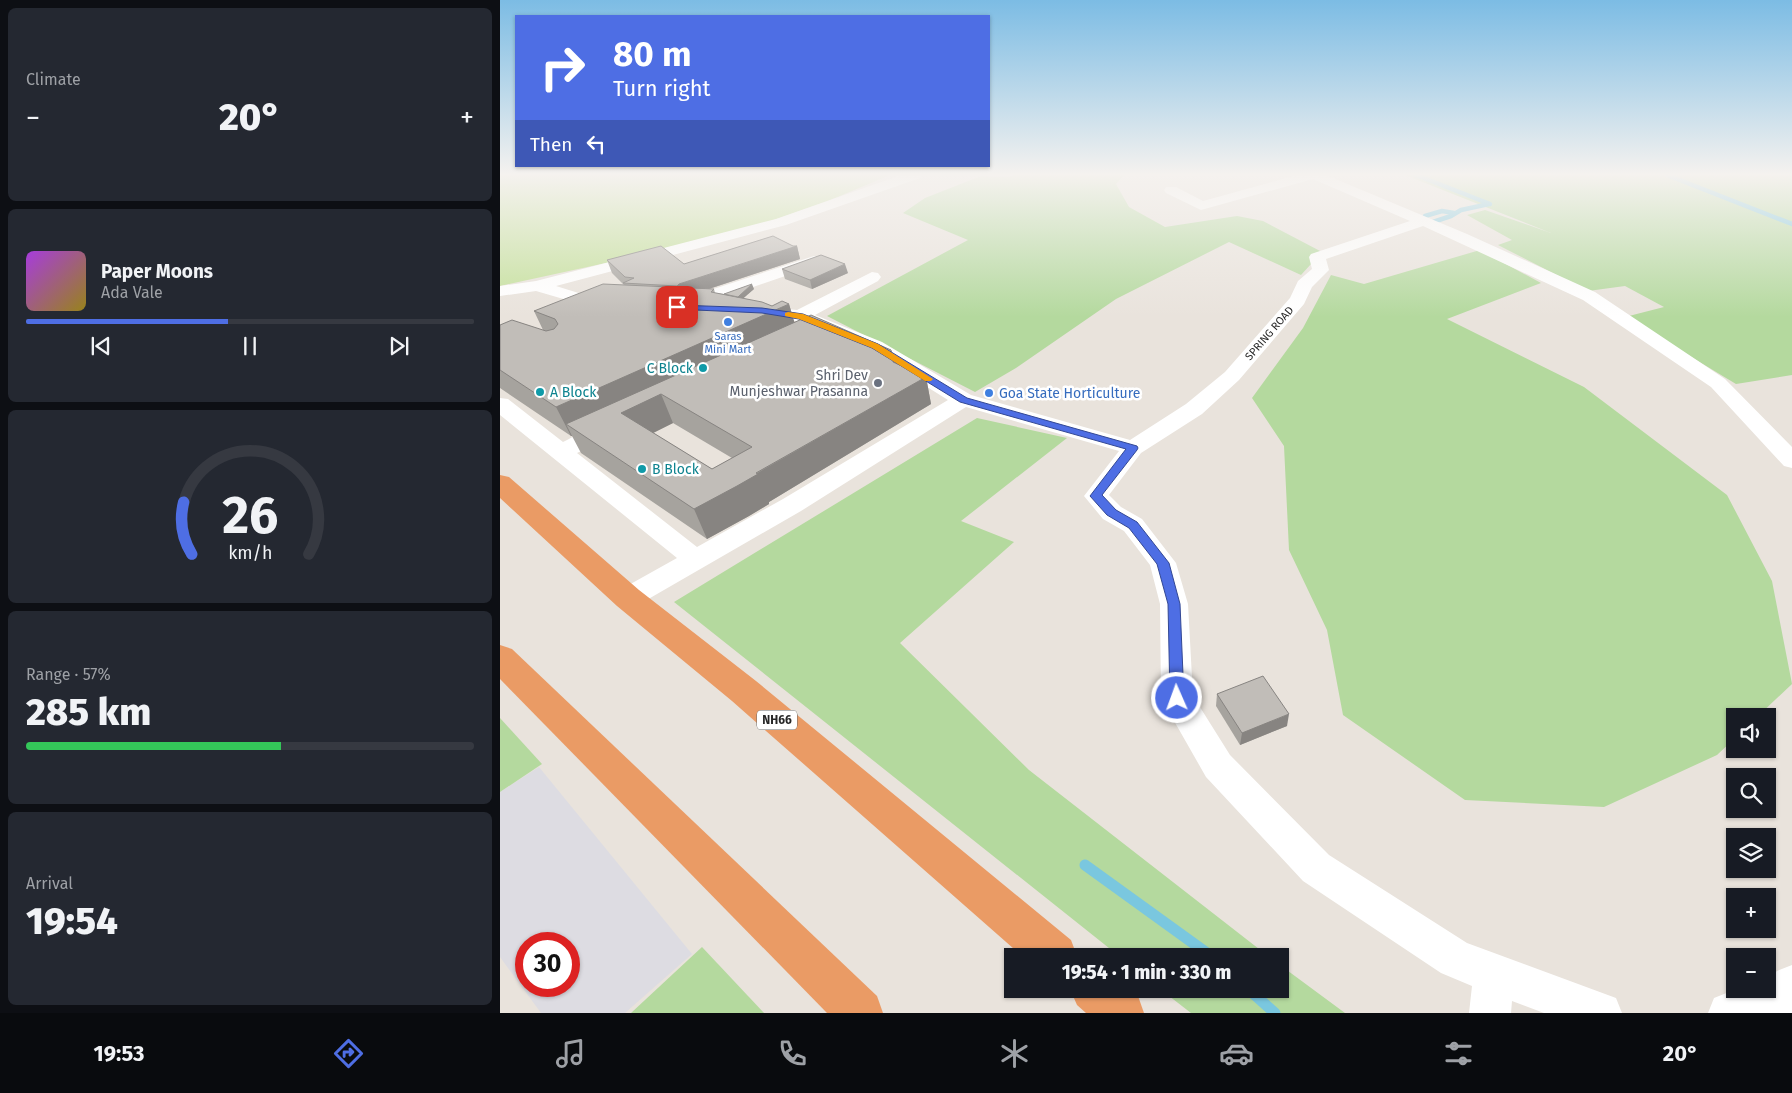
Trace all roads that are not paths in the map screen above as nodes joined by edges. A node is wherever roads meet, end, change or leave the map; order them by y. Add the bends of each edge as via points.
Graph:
1 (775, 222) edge
2 (1416, 222) edge
3 (1427, 222) edge
4 (755, 229) junction
5 (771, 238) edge
6 (804, 255) dead end
7 (872, 277) dead end
8 (537, 286) junction
9 (500, 291) edge
10 (577, 317) edge
11 (800, 328) junction
12 (964, 400) junction
13 (500, 404) edge
14 (622, 423) edge
15 (1133, 448) junction
16 (559, 453) junction
17 (1791, 458) edge
18 (500, 483) edge
19 (696, 560) junction
20 (628, 598) junction
21 (500, 658) edge
22 (1046, 948) edge
23 (1494, 974) junction
24 (1792, 986) edge
25 (1104, 998) edge
26 (860, 1013) edge
27 (1121, 1013) edge
28 (1490, 1013) edge
29 (1600, 1013) edge
30 (1729, 1013) edge

1 - 4 street
2 - 15 street, SPRING ROAD via 1317,257 1321,270 1304,285 1298,300 1232,376 1194,409
3 - 17 street via 1589,296 1718,382
4 - 5 street
4 - 8 street
6 - 11 street via 667,307 762,311
7 - 11 street
8 - 9 street
8 - 10 street via 584,300 620,303
11 - 12 street via 827,327 875,346
12 - 15 street
12 - 19 street
13 - 16 street
14 - 16 street
15 - 23 street via 1096,496 1112,513 1133,525 1162,563 1174,604 1177,698 1218,766 1316,868 1454,959
16 - 19 street
18 - 20 highway, NH66
19 - 20 street
20 - 22 highway, NH66 via 752,698
21 - 26 highway
23 - 28 street
23 - 29 street
24 - 30 street via 1758,1013
25 - 27 highway

